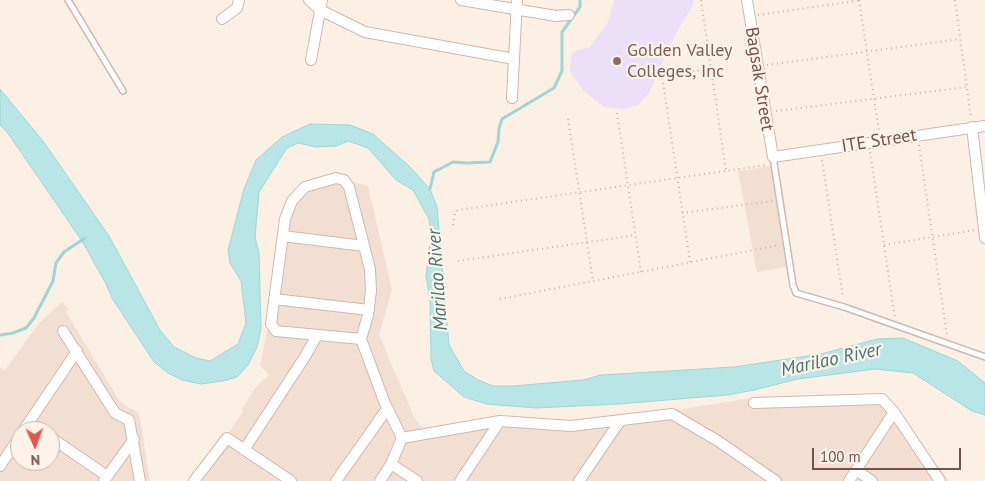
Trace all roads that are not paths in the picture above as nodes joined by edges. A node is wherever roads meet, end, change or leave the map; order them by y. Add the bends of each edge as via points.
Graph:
1 (68, 0) edge
2 (239, 0) edge
3 (309, 0) edge
4 (461, 0) edge
5 (747, 0) edge
6 (321, 5) edge
7 (517, 5) edge
8 (570, 15) dead end
9 (222, 19) dead end
10 (514, 59) junction
11 (311, 60) dead end
12 (123, 91) dead end
13 (512, 98) dead end
14 (985, 126) edge
15 (972, 128) junction
16 (773, 160) junction
17 (984, 233) edge
18 (283, 236) junction
19 (364, 246) junction
20 (274, 299) junction
21 (369, 310) junction
22 (63, 331) dead end
23 (317, 335) junction
24 (361, 339) junction
25 (77, 351) junction
26 (985, 357) edge
27 (754, 403) dead end
28 (387, 409) junction
29 (894, 412) junction
30 (30, 421) edge
31 (500, 421) junction
32 (620, 421) junction
33 (402, 438) junction
34 (134, 439) junction
35 (60, 444) edge
36 (244, 450) junction
37 (10, 451) edge
38 (391, 464) junction
39 (0, 466) edge
40 (856, 470) junction
41 (106, 479) edge
42 (140, 481) edge
43 (194, 481) edge
44 (291, 481) edge
45 (336, 481) edge
46 (380, 481) edge
47 (417, 481) edge
48 (460, 481) edge
49 (579, 481) edge
50 (776, 481) edge
51 (849, 481) edge
52 (872, 481) edge
53 (940, 481) edge

1 - 12 lane
2 - 9 street via 237,8
3 - 6 street
4 - 7 street
5 - 16 street, Bagsak Street
6 - 10 street via 366,32
6 - 11 street
7 - 8 street via 556,16
7 - 10 street
10 - 13 street
14 - 15 street, ITE Street
15 - 16 street, ITE Street
15 - 17 street
16 - 26 lane via 796,293
18 - 19 street
18 - 19 street via 292,201 305,187 336,178 344,180 349,187
18 - 20 street
19 - 21 street via 372,291
20 - 21 street
20 - 23 street via 271,324 276,331
21 - 24 street
22 - 25 street
23 - 24 street
23 - 36 street
24 - 28 street
25 - 30 street
25 - 34 street via 115,413 129,420
27 - 29 street via 882,399
28 - 33 street
28 - 45 street
29 - 40 street
29 - 53 street
31 - 32 street via 570,426
31 - 33 street
31 - 48 street
32 - 49 street
32 - 50 street via 672,414
33 - 38 street
34 - 41 street
34 - 42 street
35 - 41 street
36 - 43 street via 227,438
36 - 44 street
37 - 39 street
38 - 46 street
38 - 47 street
40 - 51 street
40 - 52 street

